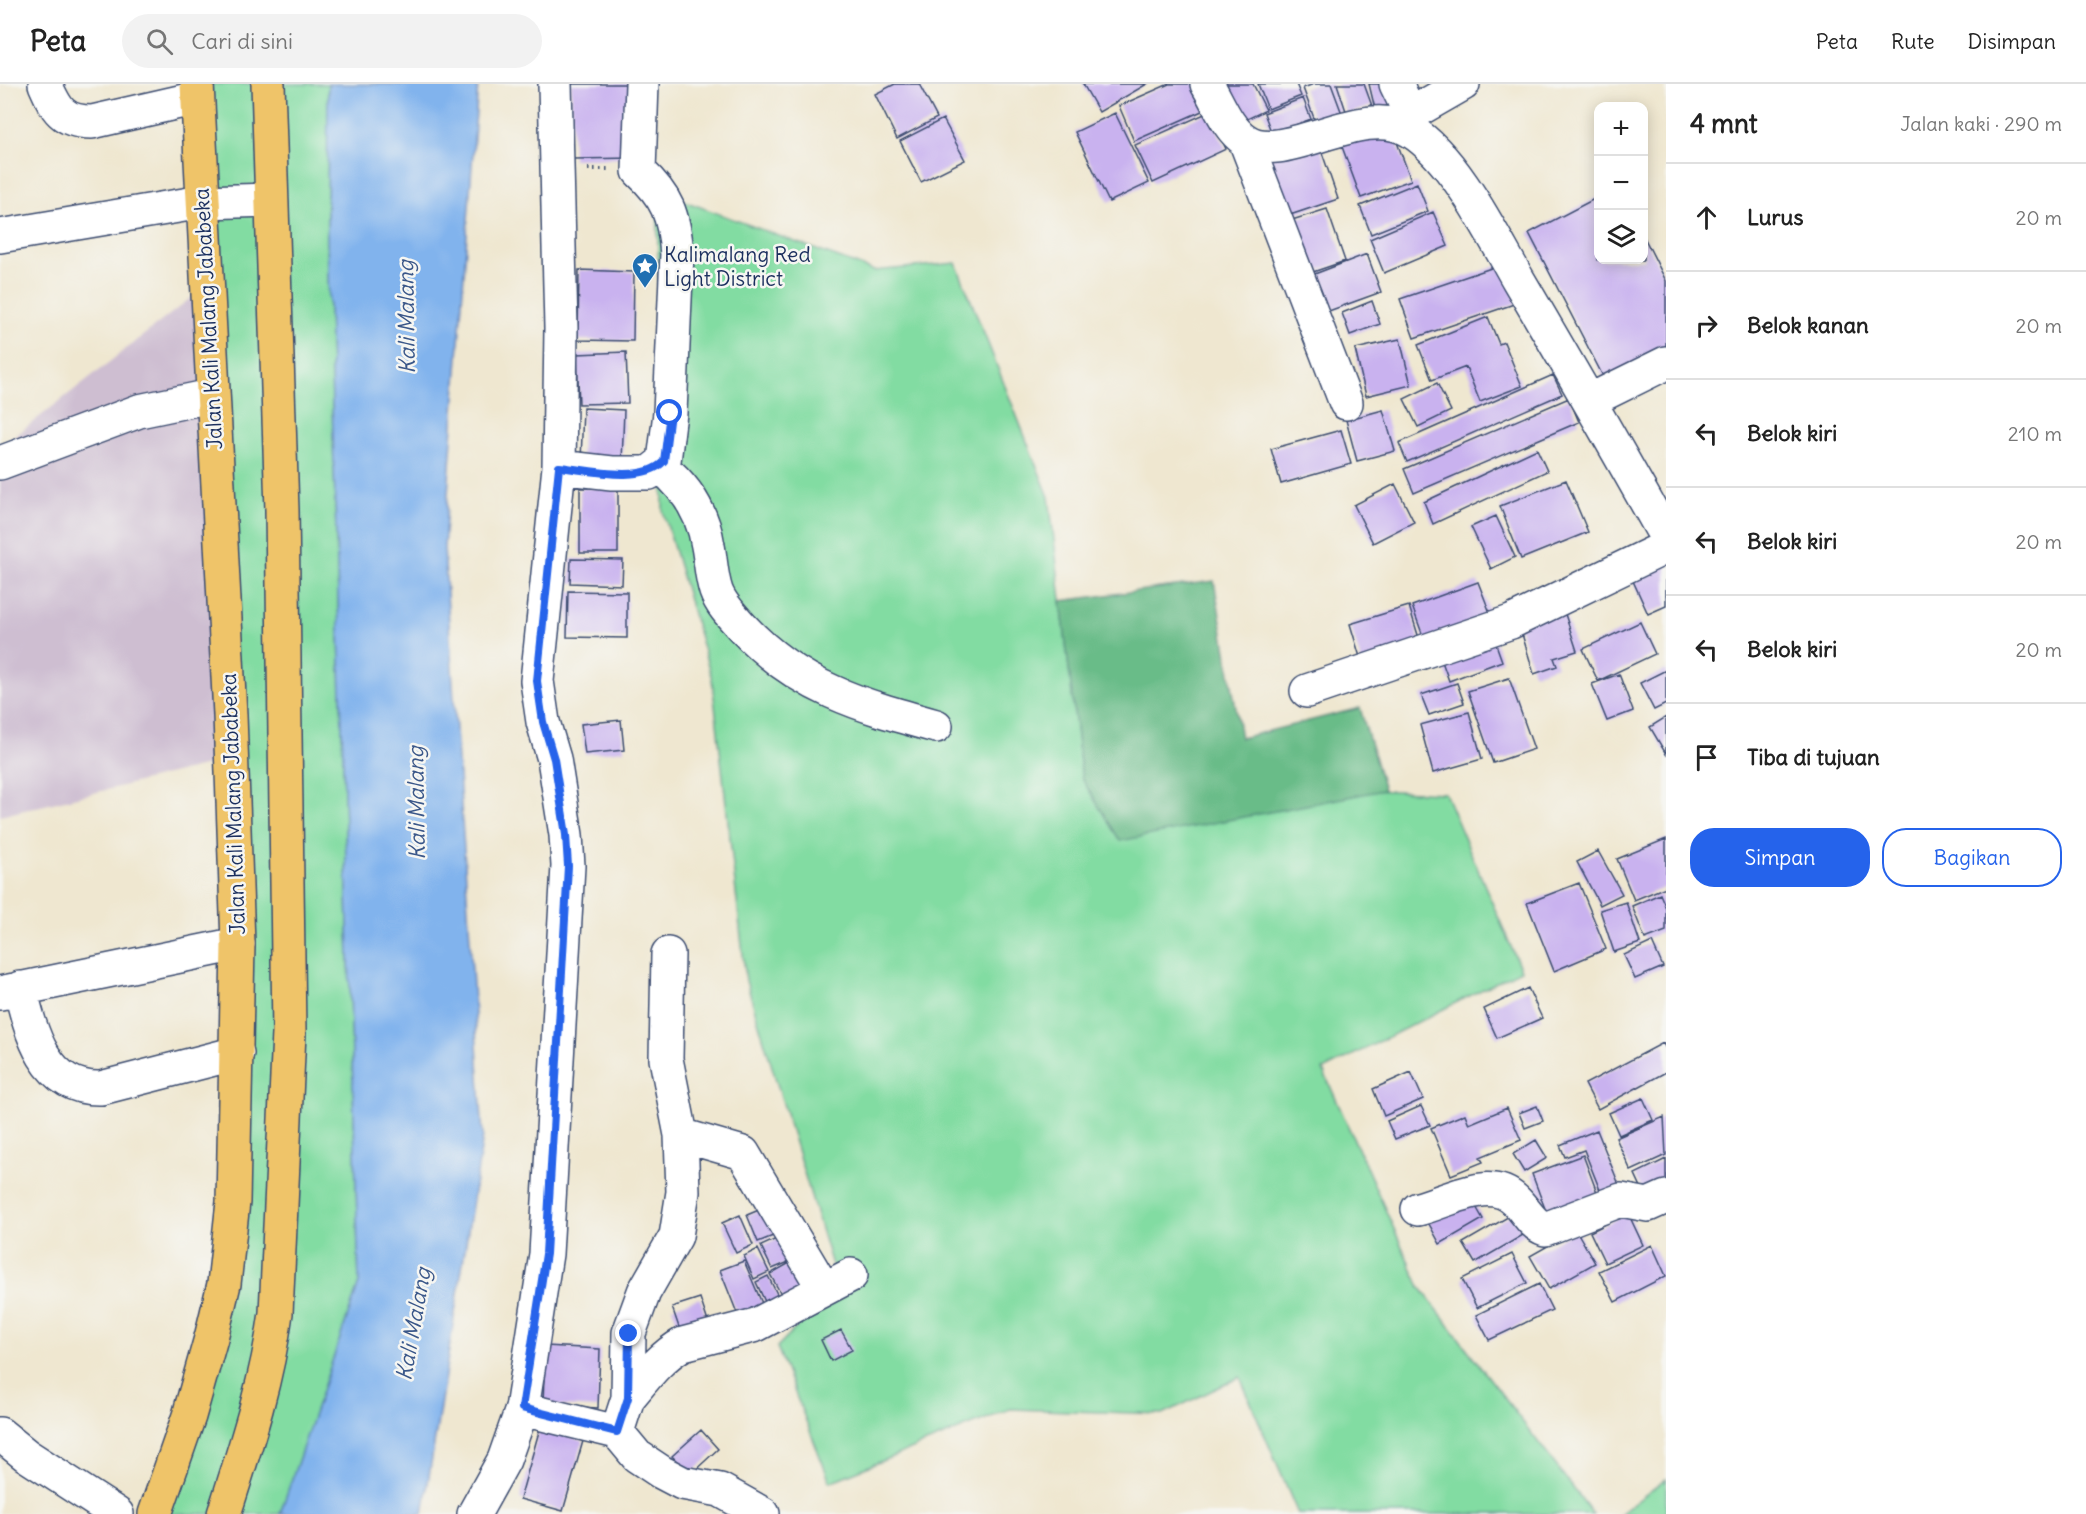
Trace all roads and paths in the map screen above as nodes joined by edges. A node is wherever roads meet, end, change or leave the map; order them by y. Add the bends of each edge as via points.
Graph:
1 (45, 84) edge
2 (268, 84) edge
3 (555, 84) edge
4 (642, 84) edge
5 (1207, 84) edge
6 (1396, 84) edge
7 (1463, 84) edge
8 (197, 91) edge
9 (1403, 119) junction
10 (1245, 140) junction
11 (559, 167) junction
12 (639, 171) junction
13 (272, 200) junction
14 (202, 202) junction
15 (0, 236) edge
16 (1666, 363) edge
17 (211, 396) junction
18 (1589, 401) junction
19 (1346, 403) dead end
20 (0, 463) edge
21 (660, 466) junction
22 (559, 467) junction
23 (1666, 537) edge
24 (1666, 547) edge
25 (1307, 692) dead end
26 (936, 726) dead end
27 (238, 944) junction
28 (668, 954) dead end
29 (10, 991) edge
30 (237, 1053) junction
31 (681, 1135) junction
32 (1666, 1197) edge
33 (1418, 1209) dead end
34 (628, 1398) junction
35 (522, 1408) junction
36 (617, 1432) junction
37 (0, 1434) edge
38 (117, 1514) edge
39 (155, 1514) edge
40 (224, 1514) edge
41 (474, 1514) edge
42 (763, 1514) edge

1 - 8 street via 64,116 75,122 92,122
2 - 13 main road
3 - 11 street
4 - 12 street
5 - 10 street
6 - 9 street
7 - 9 street
8 - 14 main road, Jalan Kali Malang Jababeka
9 - 10 street via 1377,121 1284,143 1257,146
9 - 18 street via 1455,176
10 - 19 street
11 - 12 path
11 - 22 street
12 - 21 street via 658,188 666,202 676,242 670,413 666,456
13 - 14 street
13 - 40 main road via 282,510 289,1033 271,1355
14 - 15 street
14 - 17 main road, Jalan Kali Malang Jababeka
16 - 18 street
17 - 20 street via 139,411
17 - 27 main road, Jalan Kali Malang Jababeka via 230,715
18 - 23 street
21 - 22 street via 634,473
21 - 26 street via 690,496 706,536 712,578 720,600 763,647 799,674 860,705
22 - 35 street via 537,681 554,759 568,866 546,1254
24 - 25 street via 1511,622
27 - 29 street
27 - 30 main road, Jalan Kali Malang Jababeka
28 - 31 street via 666,1059
29 - 30 street via 55,1073 80,1087 101,1088
30 - 39 main road, Jalan Kali Malang Jababeka via 233,1202 224,1284 193,1403
31 - 34 street via 683,1192 678,1230 633,1321 627,1351
31 - 34 street via 743,1154 837,1282 756,1325 683,1344 655,1366
32 - 33 street via 1648,1205 1621,1200 1548,1228 1539,1226 1511,1196 1496,1190 1476,1190
34 - 36 street
35 - 36 street
35 - 41 street via 504,1460
36 - 42 street via 637,1456 661,1472 682,1483 720,1490
37 - 38 street

